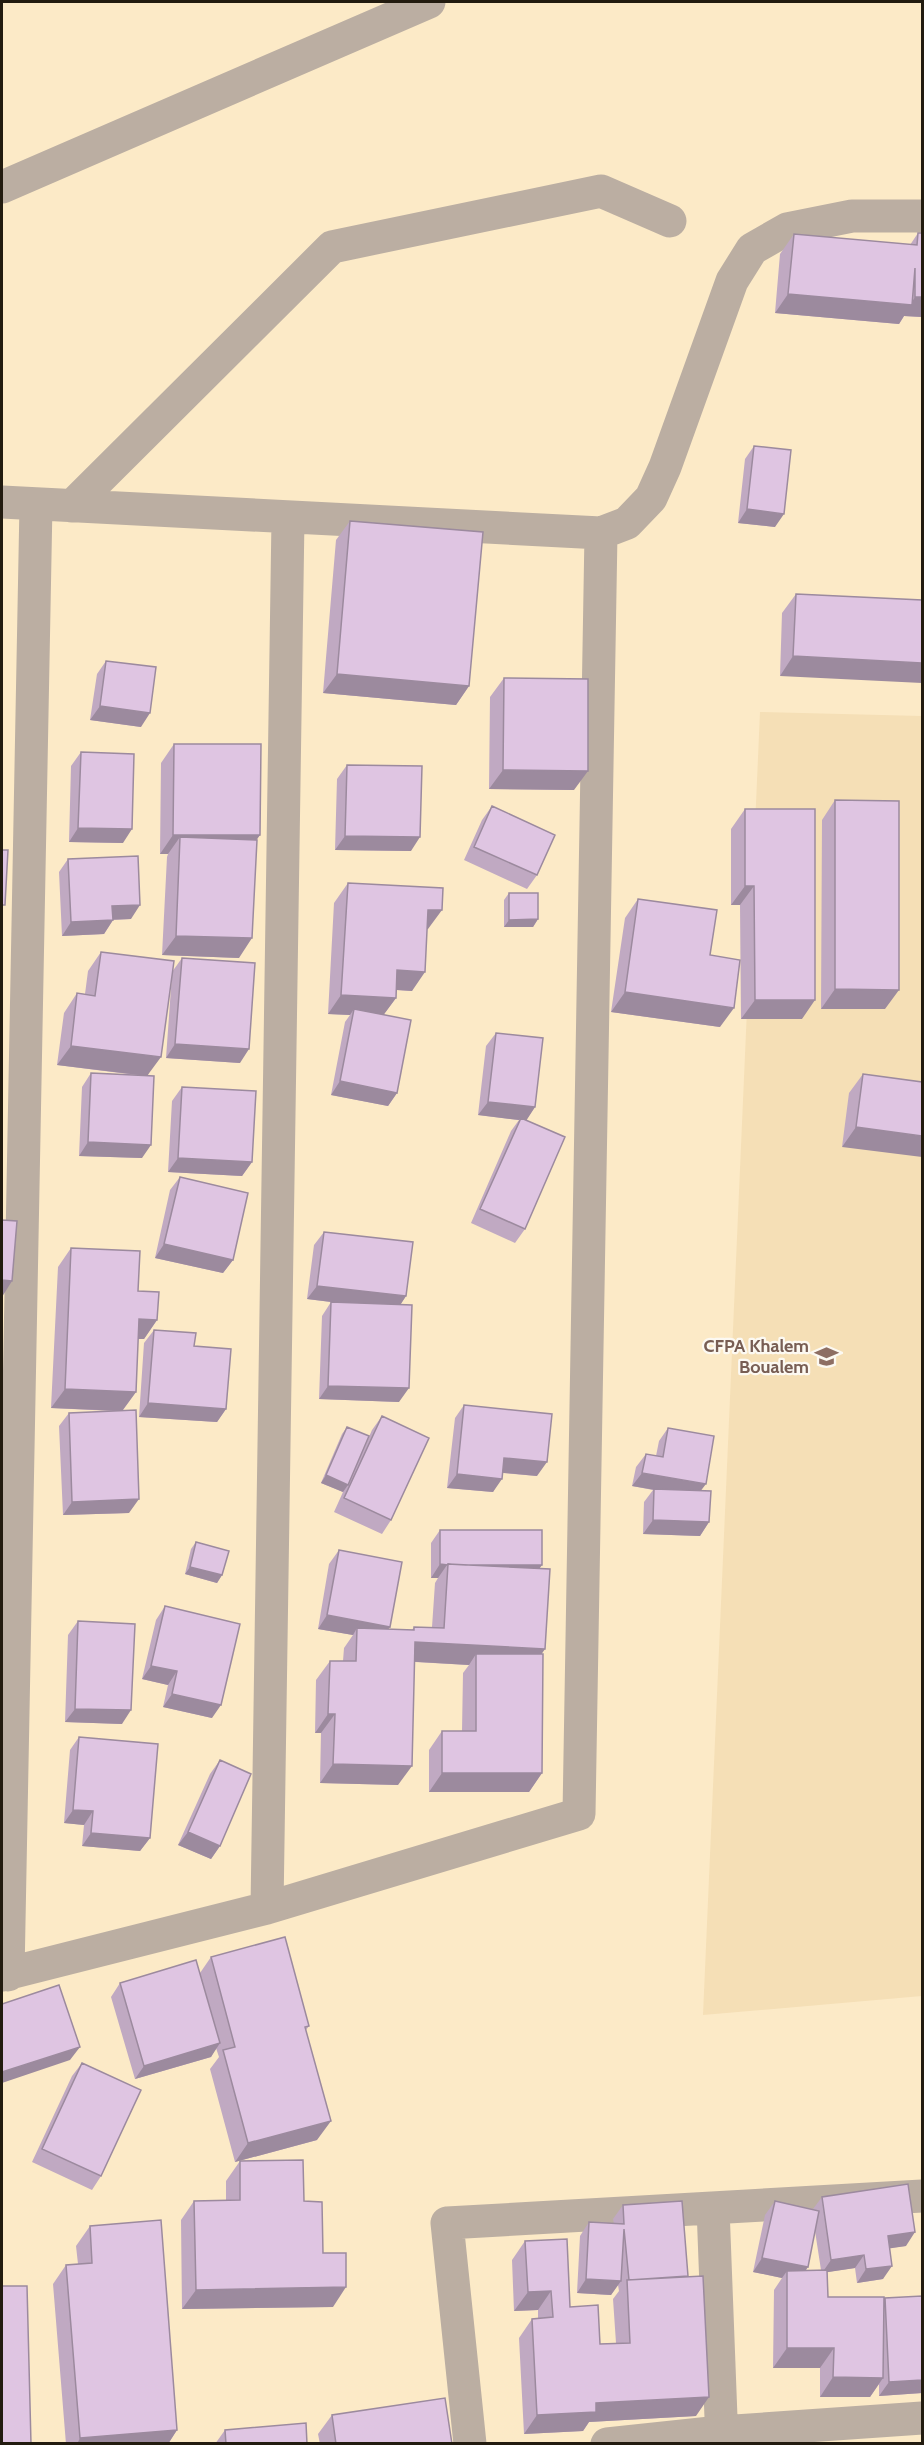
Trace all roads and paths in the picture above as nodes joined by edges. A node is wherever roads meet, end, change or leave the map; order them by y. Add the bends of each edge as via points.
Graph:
1 (429, 2) edge
2 (2, 186) edge
3 (922, 216) edge
4 (670, 220) dead end
5 (2, 502) edge
6 (36, 504) junction
7 (72, 506) junction
8 (288, 518) junction
9 (601, 533) junction
10 (12, 1194) edge
11 (267, 1908) junction
12 (5, 1975) edge
13 (922, 2196) edge
14 (713, 2208) junction
15 (922, 2418) edge
16 (721, 2438) edge
17 (470, 2444) edge
18 (608, 2444) edge

1 - 2 street
3 - 9 street via 852,216 788,229 752,249 732,281 651,498 627,523
4 - 7 street via 601,191 332,247
5 - 6 street
6 - 7 street
6 - 10 street
7 - 8 street
8 - 9 street
8 - 11 street
9 - 11 street via 579,1814
10 - 12 street
11 - 12 street
13 - 14 street
14 - 16 street
14 - 17 street via 447,2223
15 - 16 street
16 - 18 street

